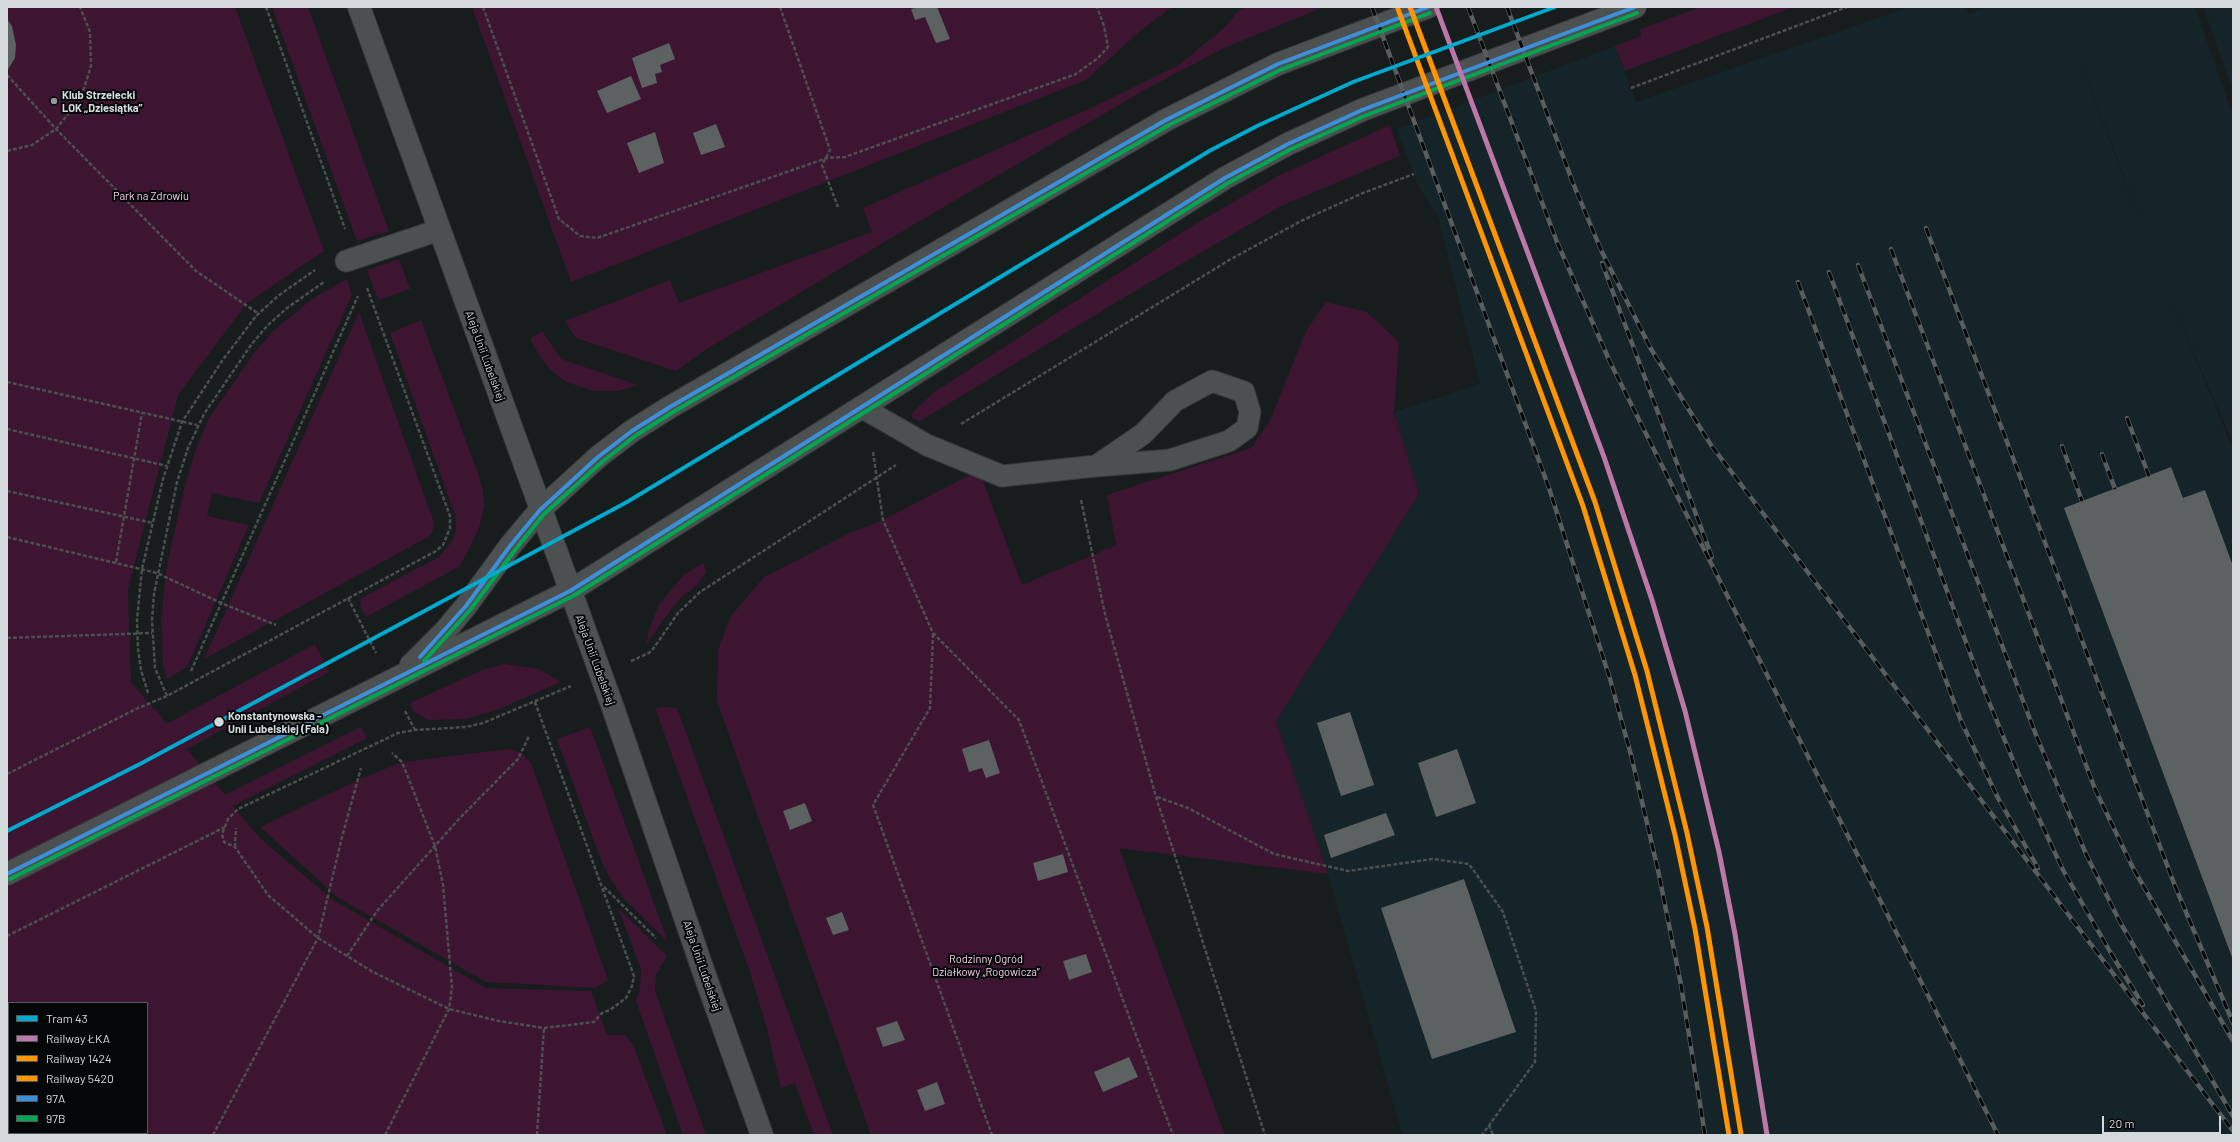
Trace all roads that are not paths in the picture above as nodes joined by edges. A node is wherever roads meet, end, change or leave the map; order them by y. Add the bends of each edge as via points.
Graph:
1 (359, 7) edge
2 (1428, 7) edge
3 (1635, 7) edge
4 (439, 230) junction
5 (354, 262) road end
6 (861, 407) junction
7 (1096, 466) junction
8 (540, 510) junction
9 (570, 591) junction
10 (390, 682) junction
11 (7, 874) edge
12 (762, 1135) edge

1 - 4 main road, Aleja Unii Lubelskiej
2 - 8 main road via 1278,64 1166,120 670,407 632,431
3 - 6 main road via 1362,110 1288,144 1225,178
4 - 5 lane
4 - 8 main road, Aleja Unii Lubelskiej
6 - 7 lane via 927,445 1002,476
6 - 9 main road
7 - 7 lane via 1170,460 1229,441 1248,428 1250,412 1244,392 1212,381 1174,401 1143,434
8 - 9 main road, Aleja Unii Lubelskiej
8 - 10 main road via 446,630 419,658
9 - 10 main road
9 - 12 main road, Aleja Unii Lubelskiej
10 - 11 main road

